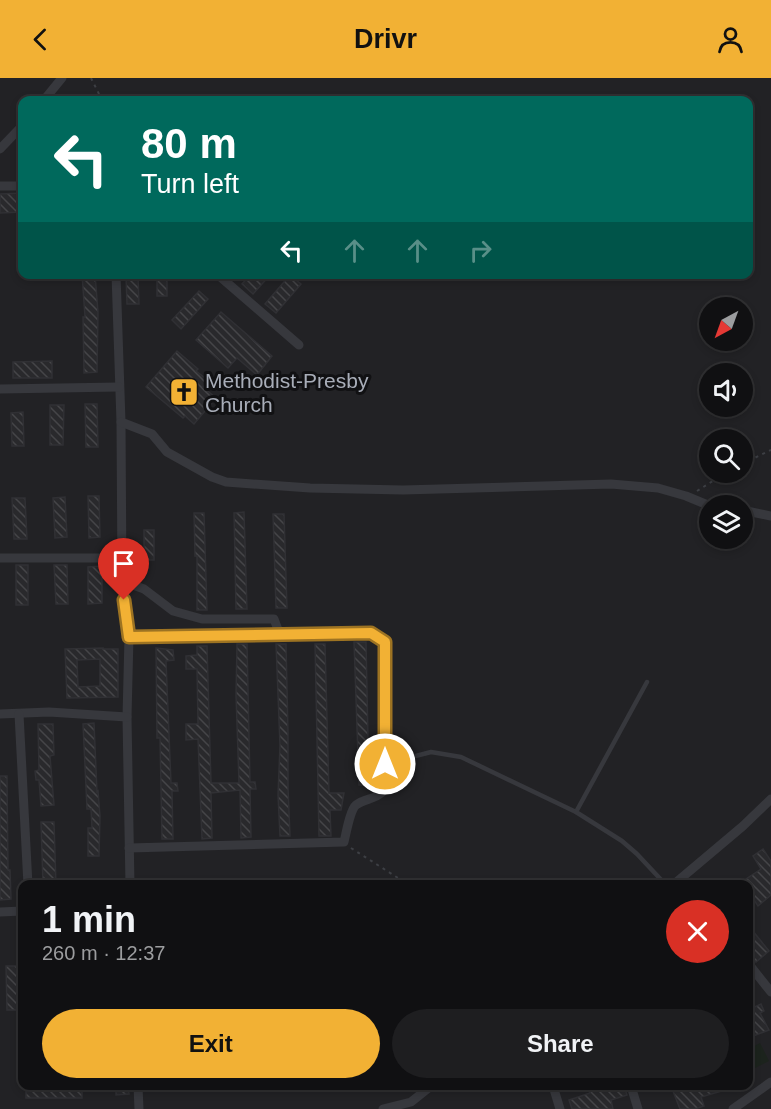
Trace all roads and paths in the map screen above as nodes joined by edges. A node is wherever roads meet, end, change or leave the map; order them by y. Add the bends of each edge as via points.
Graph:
1 (62, 78) edge
2 (91, 78) edge
3 (47, 96) edge
4 (100, 96) edge
5 (18, 130) edge
6 (0, 148) edge
7 (0, 186) edge
8 (18, 186) edge
9 (116, 279) edge
10 (223, 279) edge
11 (299, 345) dead end
12 (119, 387) junction
13 (0, 389) edge
14 (121, 422) junction
15 (771, 450) edge
16 (753, 459) edge
17 (708, 483) edge
18 (686, 496) junction
19 (699, 501) edge
20 (753, 512) edge
21 (771, 516) edge
22 (0, 558) edge
23 (122, 558) junction
24 (122, 581) junction
25 (280, 635) junction
26 (129, 637) junction
27 (647, 682) dead end
28 (0, 714) edge
29 (20, 714) junction
30 (127, 717) junction
31 (385, 764) junction
32 (771, 799) edge
33 (576, 812) junction
34 (344, 842) junction
35 (129, 848) junction
36 (28, 880) edge
37 (130, 880) edge
38 (401, 880) edge
39 (661, 880) edge
40 (687, 880) edge
41 (18, 911) edge
42 (0, 912) edge
43 (753, 969) edge
44 (771, 992) edge
45 (771, 1082) edge
46 (138, 1090) edge
47 (426, 1090) edge
48 (554, 1090) edge
49 (632, 1090) edge
50 (139, 1109) edge
51 (383, 1109) edge
52 (560, 1109) edge
53 (638, 1109) edge
54 (733, 1109) edge

1 - 3 street
2 - 4 path
5 - 6 street
7 - 8 street
9 - 12 street
10 - 11 street
12 - 13 street
12 - 14 street
14 - 18 street via 152,434 167,452 226,482 403,490 611,484
14 - 23 street
15 - 16 path
17 - 18 path
18 - 19 street
20 - 21 street
22 - 23 street
23 - 24 street
24 - 25 street via 144,589 173,611 202,619 274,619
24 - 26 street
25 - 26 street
25 - 31 street via 371,633 385,642
26 - 30 street
27 - 33 lane
28 - 29 street
29 - 30 street
29 - 36 street
30 - 35 street
31 - 33 lane via 431,752 461,757
31 - 34 street via 385,789 381,796 352,810
32 - 40 street
33 - 39 lane via 622,841
34 - 35 street
34 - 38 path
35 - 37 street
41 - 42 street
43 - 44 street
45 - 54 street
46 - 50 street
47 - 51 street via 411,1102
48 - 52 street
49 - 53 street

